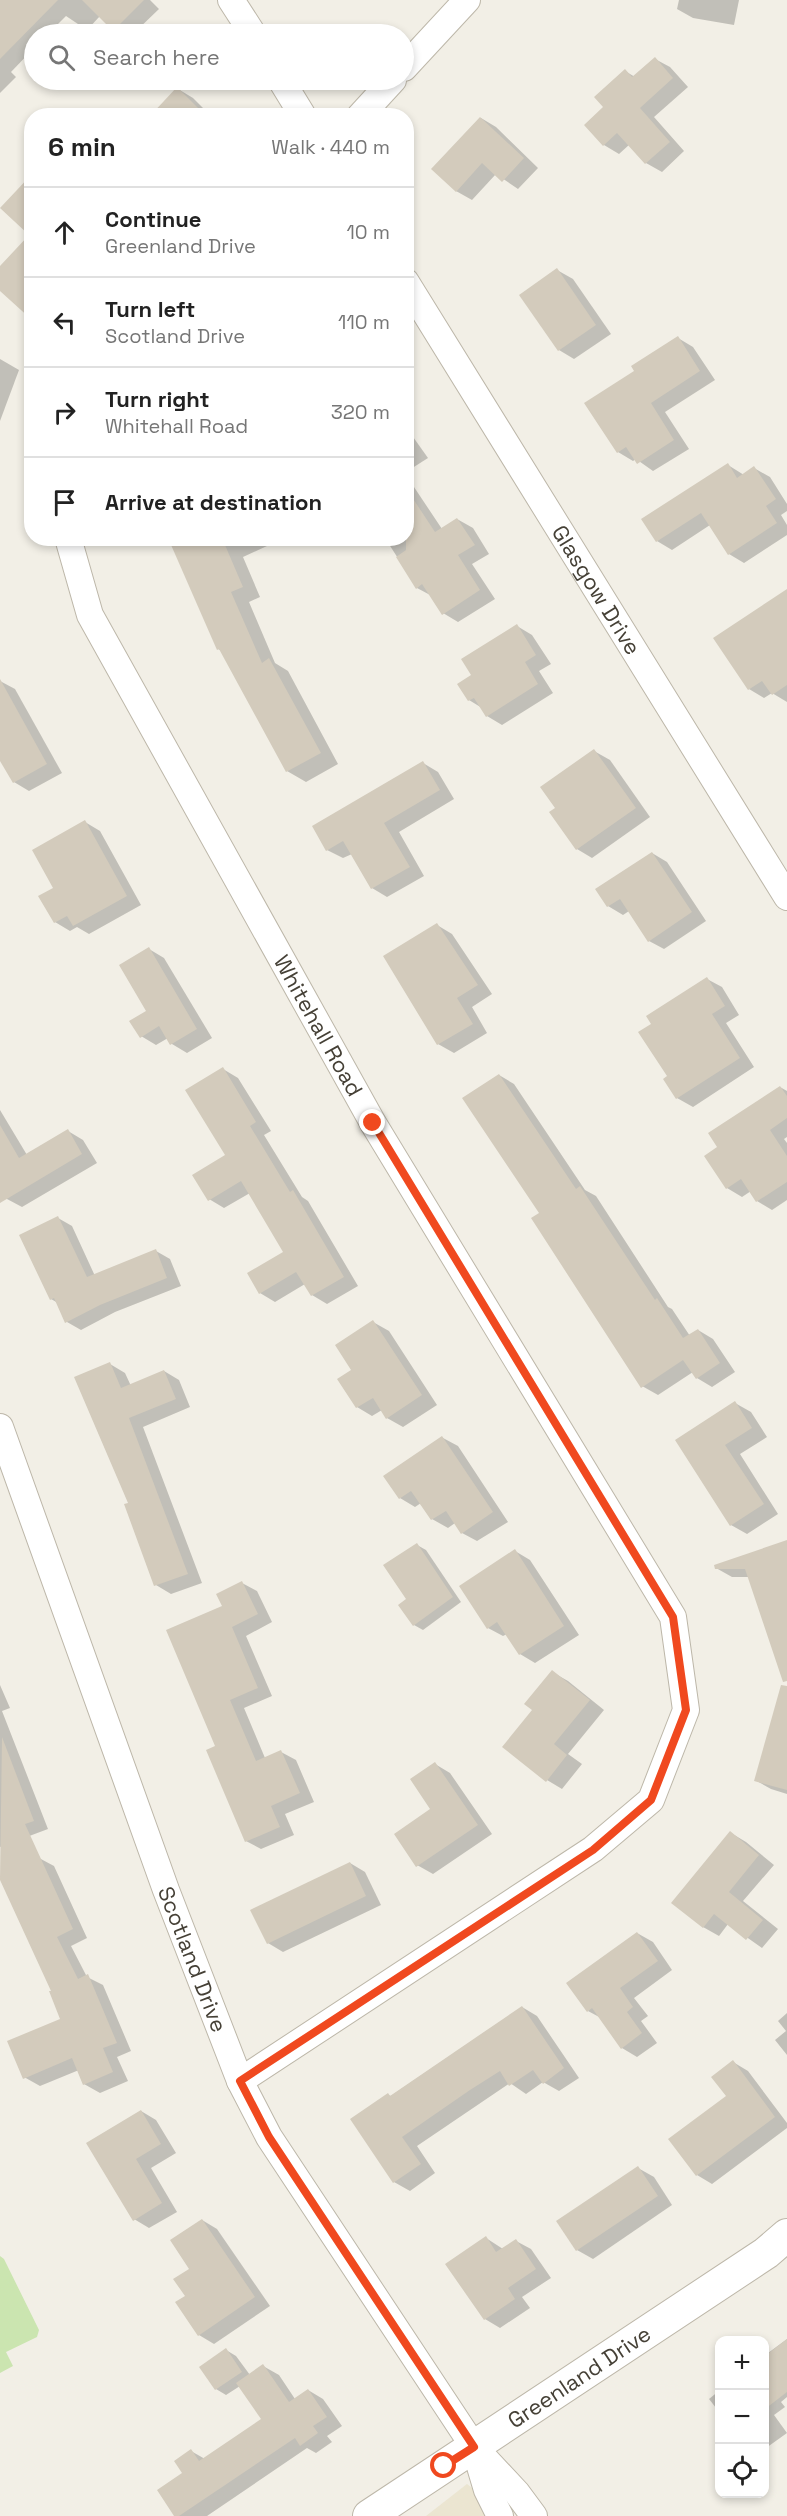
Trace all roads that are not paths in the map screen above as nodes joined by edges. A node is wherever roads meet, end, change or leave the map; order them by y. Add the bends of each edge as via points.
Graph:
1 (231, 0) edge
2 (467, 0) edge
3 (247, 24) edge
4 (414, 57) edge
5 (287, 90) edge
6 (384, 90) edge
7 (298, 108) edge
8 (367, 108) edge
9 (414, 295) edge
10 (70, 546) edge
11 (787, 897) edge
12 (0, 1426) edge
13 (240, 2081) junction
14 (787, 2235) edge
15 (474, 2447) junction
16 (369, 2516) edge
17 (500, 2516) edge
18 (534, 2516) edge

1 - 3 street
2 - 4 street
5 - 7 street
6 - 8 street
9 - 11 street, Glasgow Drive
10 - 13 street, Whitehall Road via 90,615 367,1113 673,1617 686,1710 651,1800 593,1850
12 - 13 street, Scotland Drive via 166,1890
13 - 15 street, Scotland Drive via 269,2137
14 - 15 street, Greenland Drive via 766,2253
15 - 16 street, Greenland Drive
15 - 17 street
15 - 18 street

